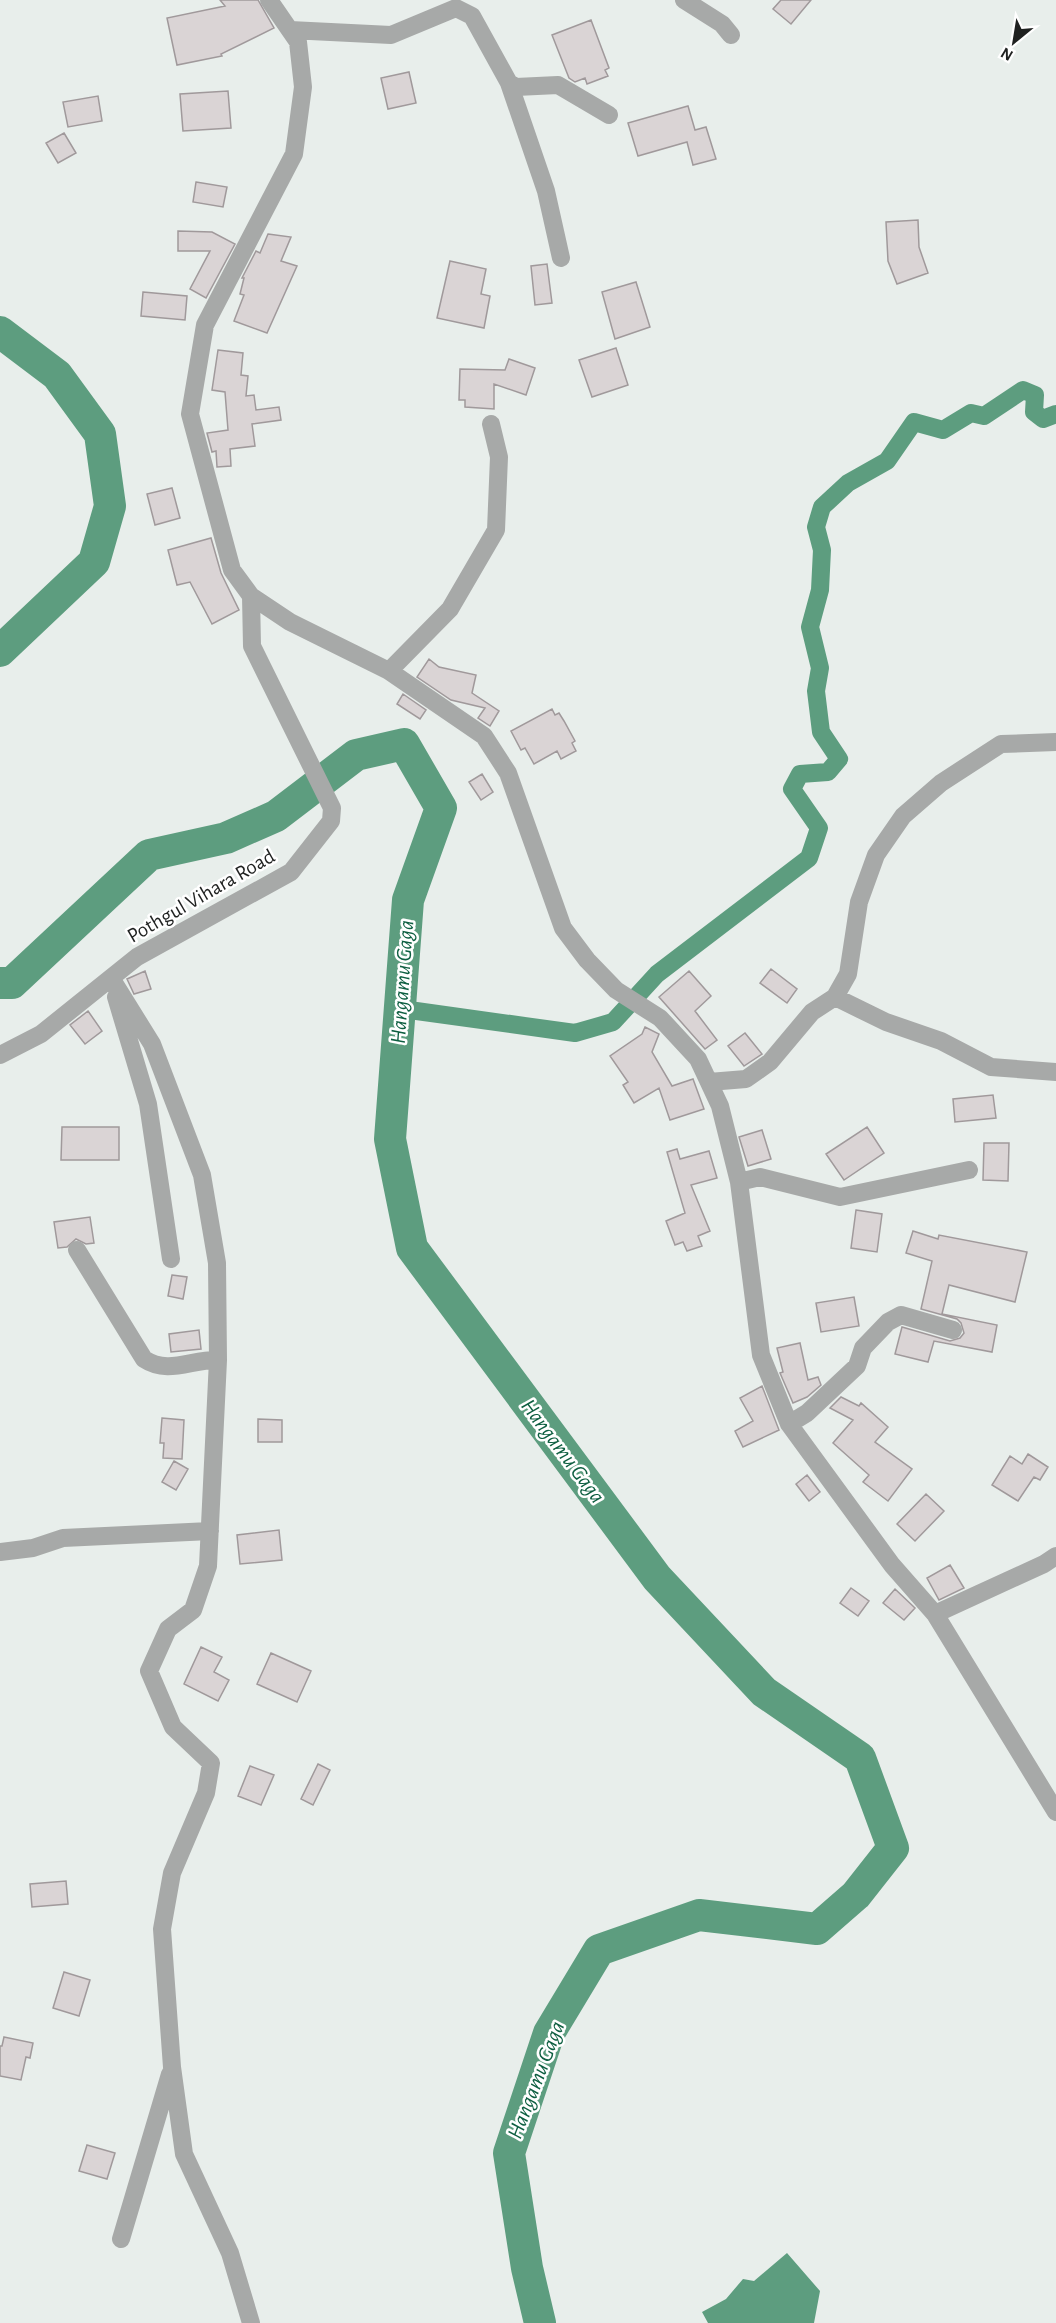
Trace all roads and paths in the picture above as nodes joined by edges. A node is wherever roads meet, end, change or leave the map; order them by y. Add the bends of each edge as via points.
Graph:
1 (269, 0) edge
2 (684, 0) edge
3 (460, 4) edge
4 (290, 30) junction
5 (731, 35) dead end
6 (509, 83) junction
7 (609, 115) dead end
8 (561, 258) dead end
9 (490, 424) dead end
10 (251, 596) junction
11 (389, 671) junction
12 (1056, 742) edge
13 (111, 978) junction
14 (835, 997) junction
15 (0, 1055) edge
16 (1056, 1072) edge
17 (709, 1082) junction
18 (969, 1170) dead end
19 (739, 1182) junction
20 (77, 1250) dead end
21 (171, 1259) dead end
22 (953, 1330) dead end
23 (218, 1360) junction
24 (789, 1424) junction
25 (210, 1532) junction
26 (0, 1552) edge
27 (1056, 1556) edge
28 (935, 1614) junction
29 (1056, 1812) edge
30 (172, 2067) junction
31 (121, 2239) dead end
32 (251, 2323) edge

1 - 4 street
2 - 5 street via 722,24
3 - 4 street via 391,35
3 - 6 street via 472,16
4 - 10 street via 298,42 303,87 294,154 205,325 190,414 223,545 232,570
6 - 7 street via 516,87 558,85
6 - 8 street via 546,191
9 - 11 street via 499,457 495,530 450,609
10 - 11 street via 290,622
10 - 13 street, Pothgul Vihara Road via 252,646 332,808 331,821 291,872 137,957
11 - 17 street via 484,736 508,773 563,928 616,990 660,1018 698,1059
12 - 14 street via 1001,744 941,783 903,816 876,855 859,902 848,974
13 - 15 street, Pothgul Vihara Road via 41,1034
13 - 21 street via 148,1104
13 - 23 street via 152,1044 202,1175 217,1263
14 - 16 street via 886,1022 941,1041 991,1067
14 - 17 street via 812,1012 770,1062 746,1079
17 - 19 street via 720,1106
18 - 19 street via 840,1197 760,1177
19 - 24 street via 761,1355
20 - 23 street via 144,1359 154,1366 174,1367 202,1359
22 - 24 street via 901,1315 888,1322 863,1348 856,1366 807,1413
23 - 25 street
24 - 28 street via 892,1565
25 - 26 street via 63,1538 33,1548
25 - 30 street via 208,1566 193,1610 168,1629 149,1671 173,1727 211,1763 206,1793 172,1873 162,1929
27 - 28 street
28 - 29 street
30 - 31 street
30 - 32 street via 184,2154 230,2253

